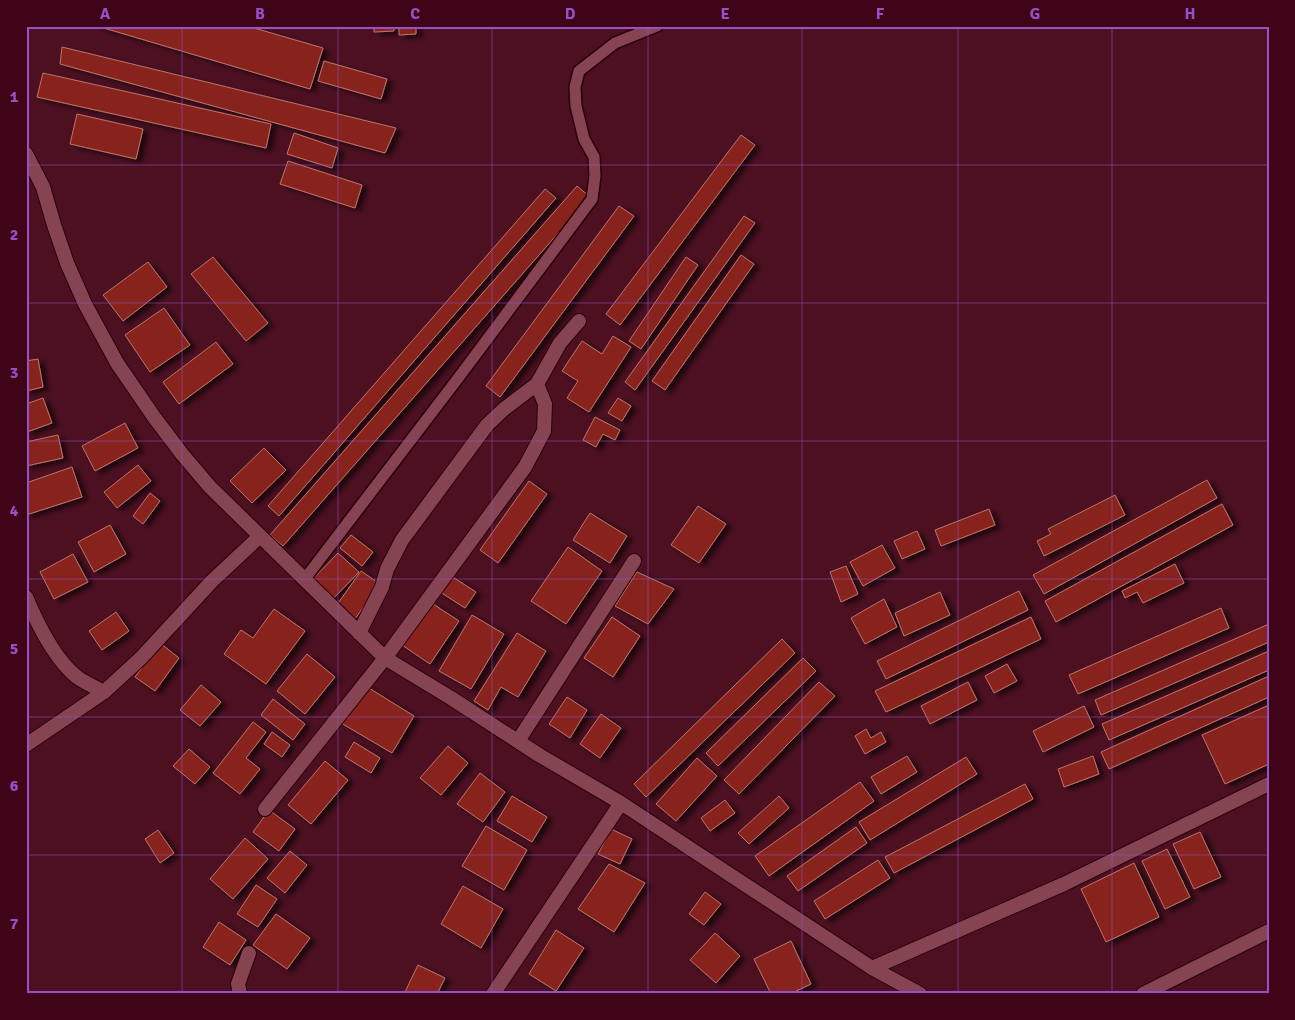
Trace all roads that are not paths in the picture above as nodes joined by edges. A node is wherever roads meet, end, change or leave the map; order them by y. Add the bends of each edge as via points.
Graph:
1 (656, 26) edge
2 (26, 154) edge
3 (579, 321) dead end
4 (537, 384) junction
5 (259, 537) junction
6 (634, 561) dead end
7 (304, 580) junction
8 (26, 597) edge
9 (359, 633) junction
10 (385, 658) junction
11 (104, 692) junction
12 (518, 740) junction
13 (26, 745) edge
14 (1269, 784) edge
15 (621, 803) junction
16 (265, 809) dead end
17 (1269, 931) edge
18 (248, 953) dead end
19 (872, 968) junction
20 (240, 994) edge
21 (493, 994) edge
22 (920, 994) edge
23 (1143, 994) edge

1 - 7 lane via 615,43 579,71 575,87 576,106 584,139 594,156 592,199
2 - 5 street via 43,187 67,263 116,363 182,454
3 - 4 street via 560,343
4 - 9 street via 488,425 402,540
4 - 10 street via 545,404 544,431 525,467
5 - 7 street
5 - 11 street
6 - 12 street
7 - 9 street
8 - 11 street via 58,658 77,677
9 - 10 street
10 - 12 street
10 - 16 street
11 - 13 street
12 - 15 street via 539,756
14 - 19 street via 1064,884
15 - 19 street
15 - 21 street
17 - 23 street
18 - 20 street via 238,984
19 - 22 street

